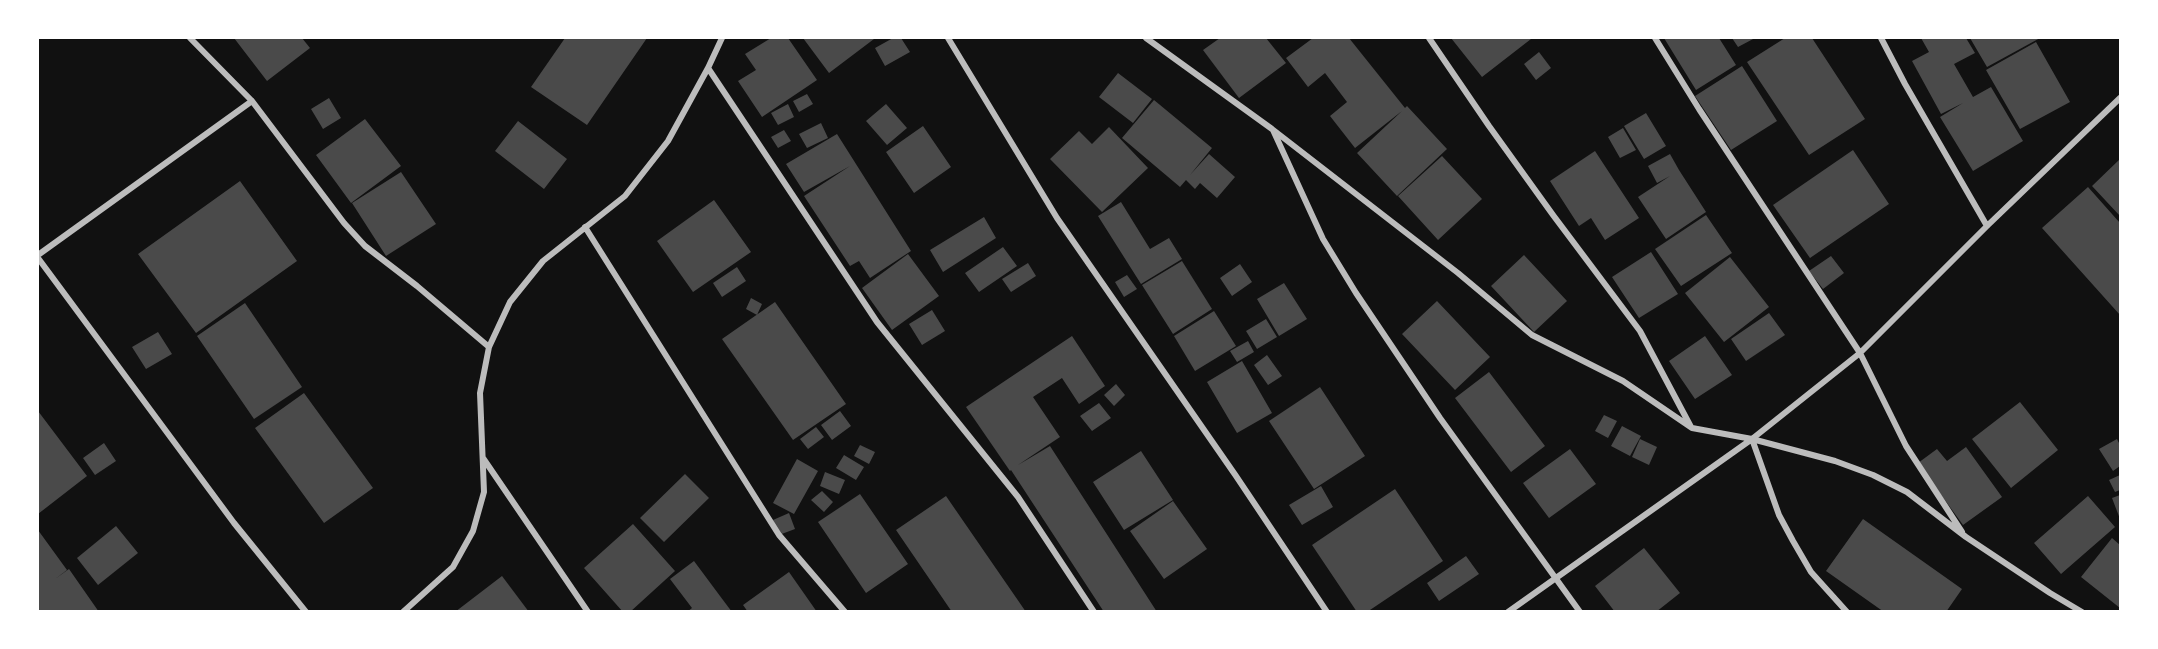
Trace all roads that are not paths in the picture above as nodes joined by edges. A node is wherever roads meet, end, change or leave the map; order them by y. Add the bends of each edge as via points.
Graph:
1 (190, 38) edge
2 (722, 38) edge
3 (948, 38) edge
4 (1146, 38) edge
5 (1429, 38) edge
6 (1655, 38) edge
7 (1881, 38) edge
8 (708, 68) junction
9 (2121, 98) edge
10 (252, 101) junction
11 (1272, 129) junction
12 (1987, 226) junction
13 (585, 227) junction
14 (38, 256) edge
15 (489, 347) junction
16 (1860, 353) junction
17 (1692, 428) junction
18 (1752, 440) junction
19 (483, 457) junction
20 (1966, 537) junction
21 (1554, 578) junction
22 (306, 612) edge
23 (403, 612) edge
24 (588, 612) edge
25 (845, 612) edge
26 (1094, 612) edge
27 (1327, 612) edge
28 (1508, 612) edge
29 (1580, 612) edge
30 (1847, 612) edge
31 (2082, 612) edge

1 - 10 street
2 - 8 street
3 - 27 street via 1057,218
4 - 11 street
5 - 17 street via 1640,331
6 - 16 street
7 - 12 street
8 - 13 street via 668,141 625,196
8 - 26 street via 877,322 1018,497
9 - 12 street
10 - 14 street
10 - 15 street via 365,246
11 - 17 street via 1532,335 1623,381
11 - 21 street via 1323,239 1356,293
12 - 16 street
13 - 15 street via 543,261 510,302
13 - 25 street via 779,536
14 - 22 street via 234,523
15 - 19 street via 480,393
16 - 18 street
16 - 20 street via 1906,447
17 - 18 street
18 - 20 street via 1873,475 1907,492
18 - 21 street
18 - 30 street via 1779,515 1793,541 1811,572
19 - 23 street via 484,492 473,531 453,567
19 - 24 street
20 - 31 street
21 - 28 street
21 - 29 street

